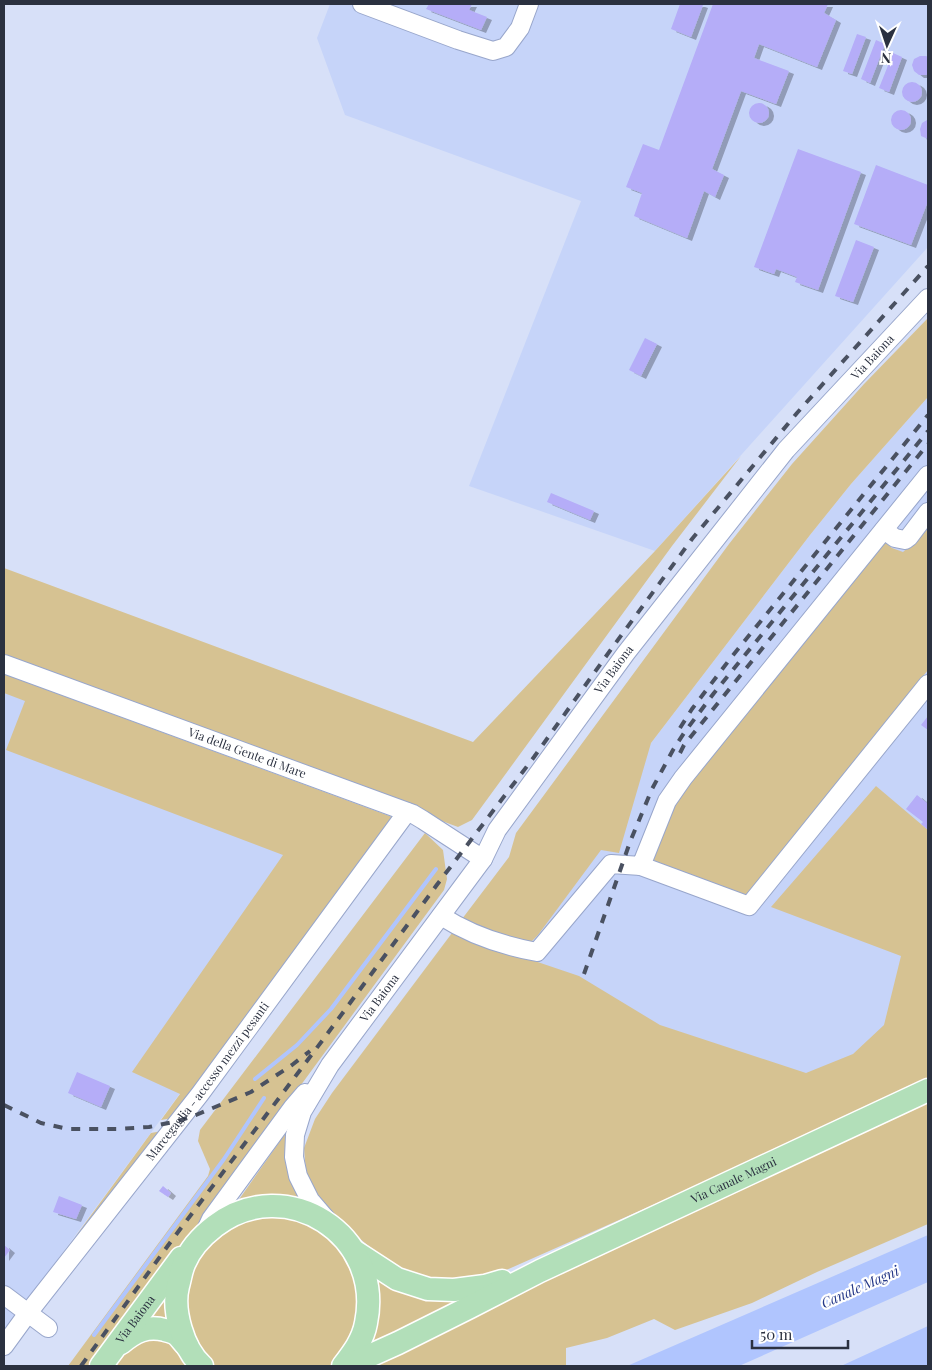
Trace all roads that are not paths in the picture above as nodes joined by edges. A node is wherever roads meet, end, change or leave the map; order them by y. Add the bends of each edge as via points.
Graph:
1 (368, 4) edge
2 (529, 4) edge
3 (928, 298) edge
4 (928, 475) edge
5 (928, 512) edge
6 (884, 530) junction
7 (4, 664) edge
8 (928, 684) edge
9 (406, 812) junction
10 (483, 859) junction
11 (641, 866) junction
12 (441, 916) junction
13 (330, 1065) junction
14 (928, 1090) edge
15 (331, 1226) junction
16 (201, 1237) junction
17 (354, 1251) junction
18 (540, 1271) junction
19 (4, 1295) edge
20 (28, 1314) junction
21 (48, 1328) dead end
22 (4, 1346) edge
23 (105, 1360) edge
24 (197, 1361) edge
25 (345, 1366) edge

1 - 2 street via 492,51 506,48 520,28
3 - 10 street, Via Baiona via 780,458 626,653 497,830
4 - 6 street
5 - 6 street via 905,540
6 - 11 street via 667,800
7 - 9 street, Via della Gente di Mare
8 - 11 street via 748,906
9 - 10 street, Via della Gente di Mare
9 - 20 street, Marcegaglia - accesso mezzi pesanti via 200,1094
10 - 12 street, Via Baiona
11 - 12 street via 611,864 537,952 515,948
12 - 13 street, Via Baiona
13 - 15 street, Via Baiona via 302,1112 294,1158 298,1176 310,1200
13 - 16 street, Via Baiona via 293,1107
14 - 18 main road, Via Canale Magni
15 - 16 main road via 307,1212 280,1206 261,1207 226,1218
15 - 17 main road
16 - 23 main road, Via Baiona via 184,1254
16 - 24 main road via 184,1264 177,1291 178,1319
17 - 18 main road, Via Canale Magni via 398,1279 428,1289 484,1286
17 - 25 main road via 365,1274 369,1299 366,1324 357,1348
18 - 25 main road, Via Canale Magni via 470,1308
19 - 20 street
20 - 21 street
20 - 22 street, Marcegaglia - accesso mezzi pesanti
23 - 24 main road, Via Baiona via 132,1334 152,1328 175,1333

